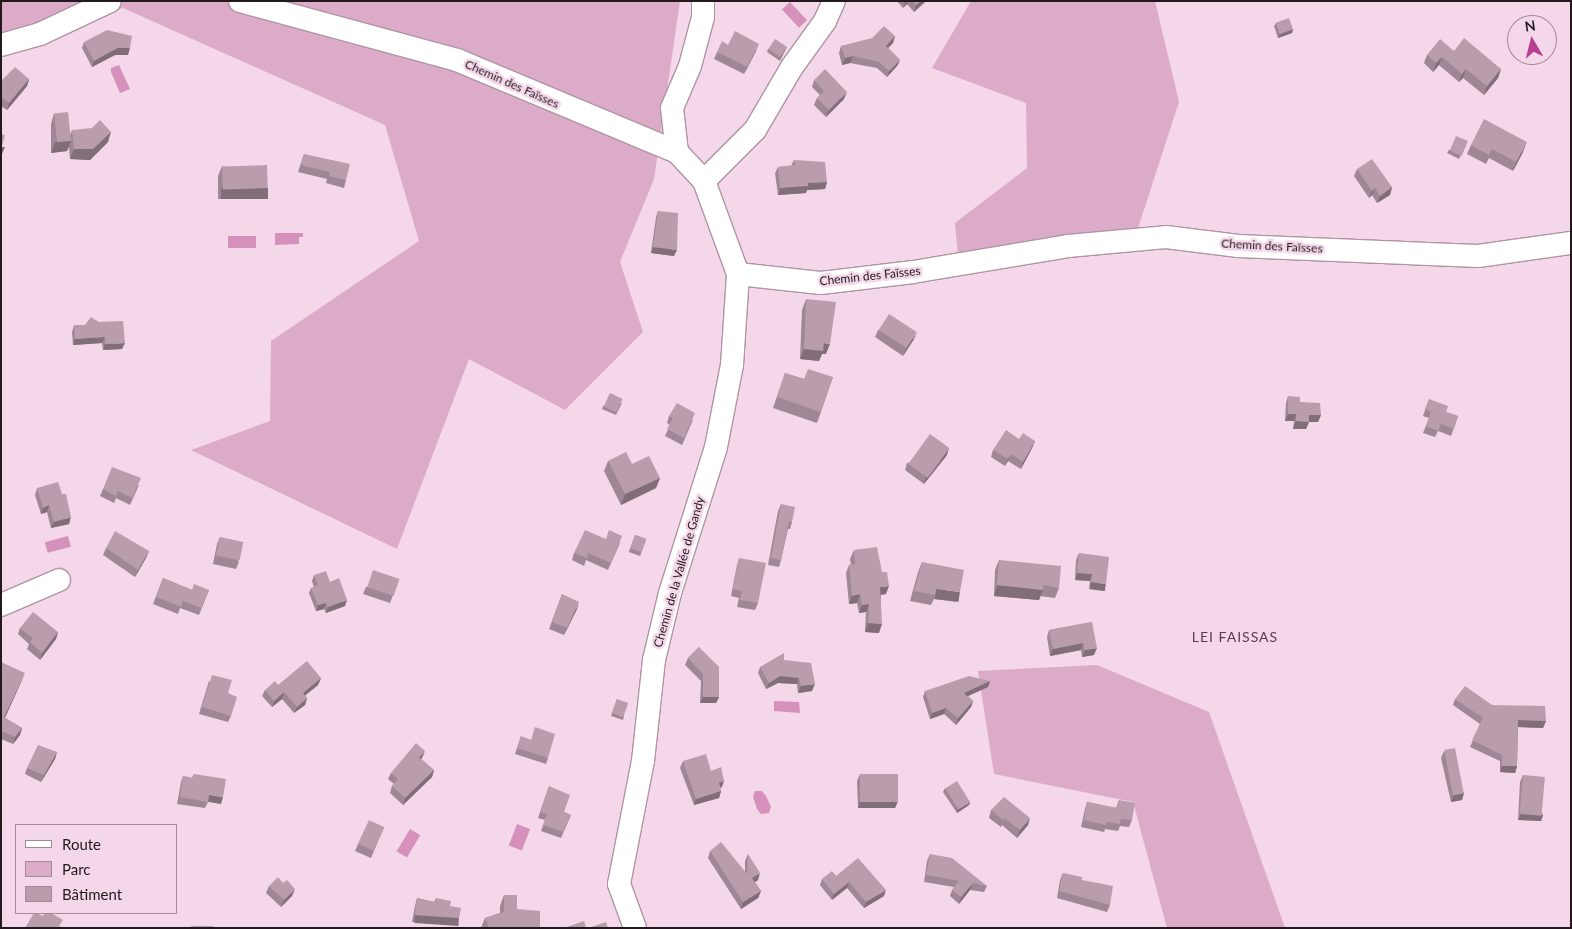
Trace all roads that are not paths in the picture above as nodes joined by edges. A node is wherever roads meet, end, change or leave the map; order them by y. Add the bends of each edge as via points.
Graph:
1 (110, 1) edge
2 (240, 1) edge
3 (703, 1) edge
4 (834, 1) edge
5 (1, 45) edge
6 (677, 152) junction
7 (704, 181) junction
8 (1571, 243) edge
9 (738, 274) junction
10 (59, 580) dead end
11 (1, 605) edge
12 (635, 928) edge

1 - 5 street via 40,34
2 - 6 street, Chemin des Faïsses via 457,60
3 - 6 street via 703,17 690,66 672,108
4 - 7 street via 825,21 792,67 755,130
6 - 7 street, Chemin des Faïsses
7 - 9 street, Chemin des Faïsses
8 - 9 street, Chemin des Faïsses via 1478,256 1238,246 1166,237 1068,246 913,272 821,283
9 - 12 street, Chemin de la Vallée de Gandy via 732,365 716,447 670,593 654,660 641,778 619,884
10 - 11 street

